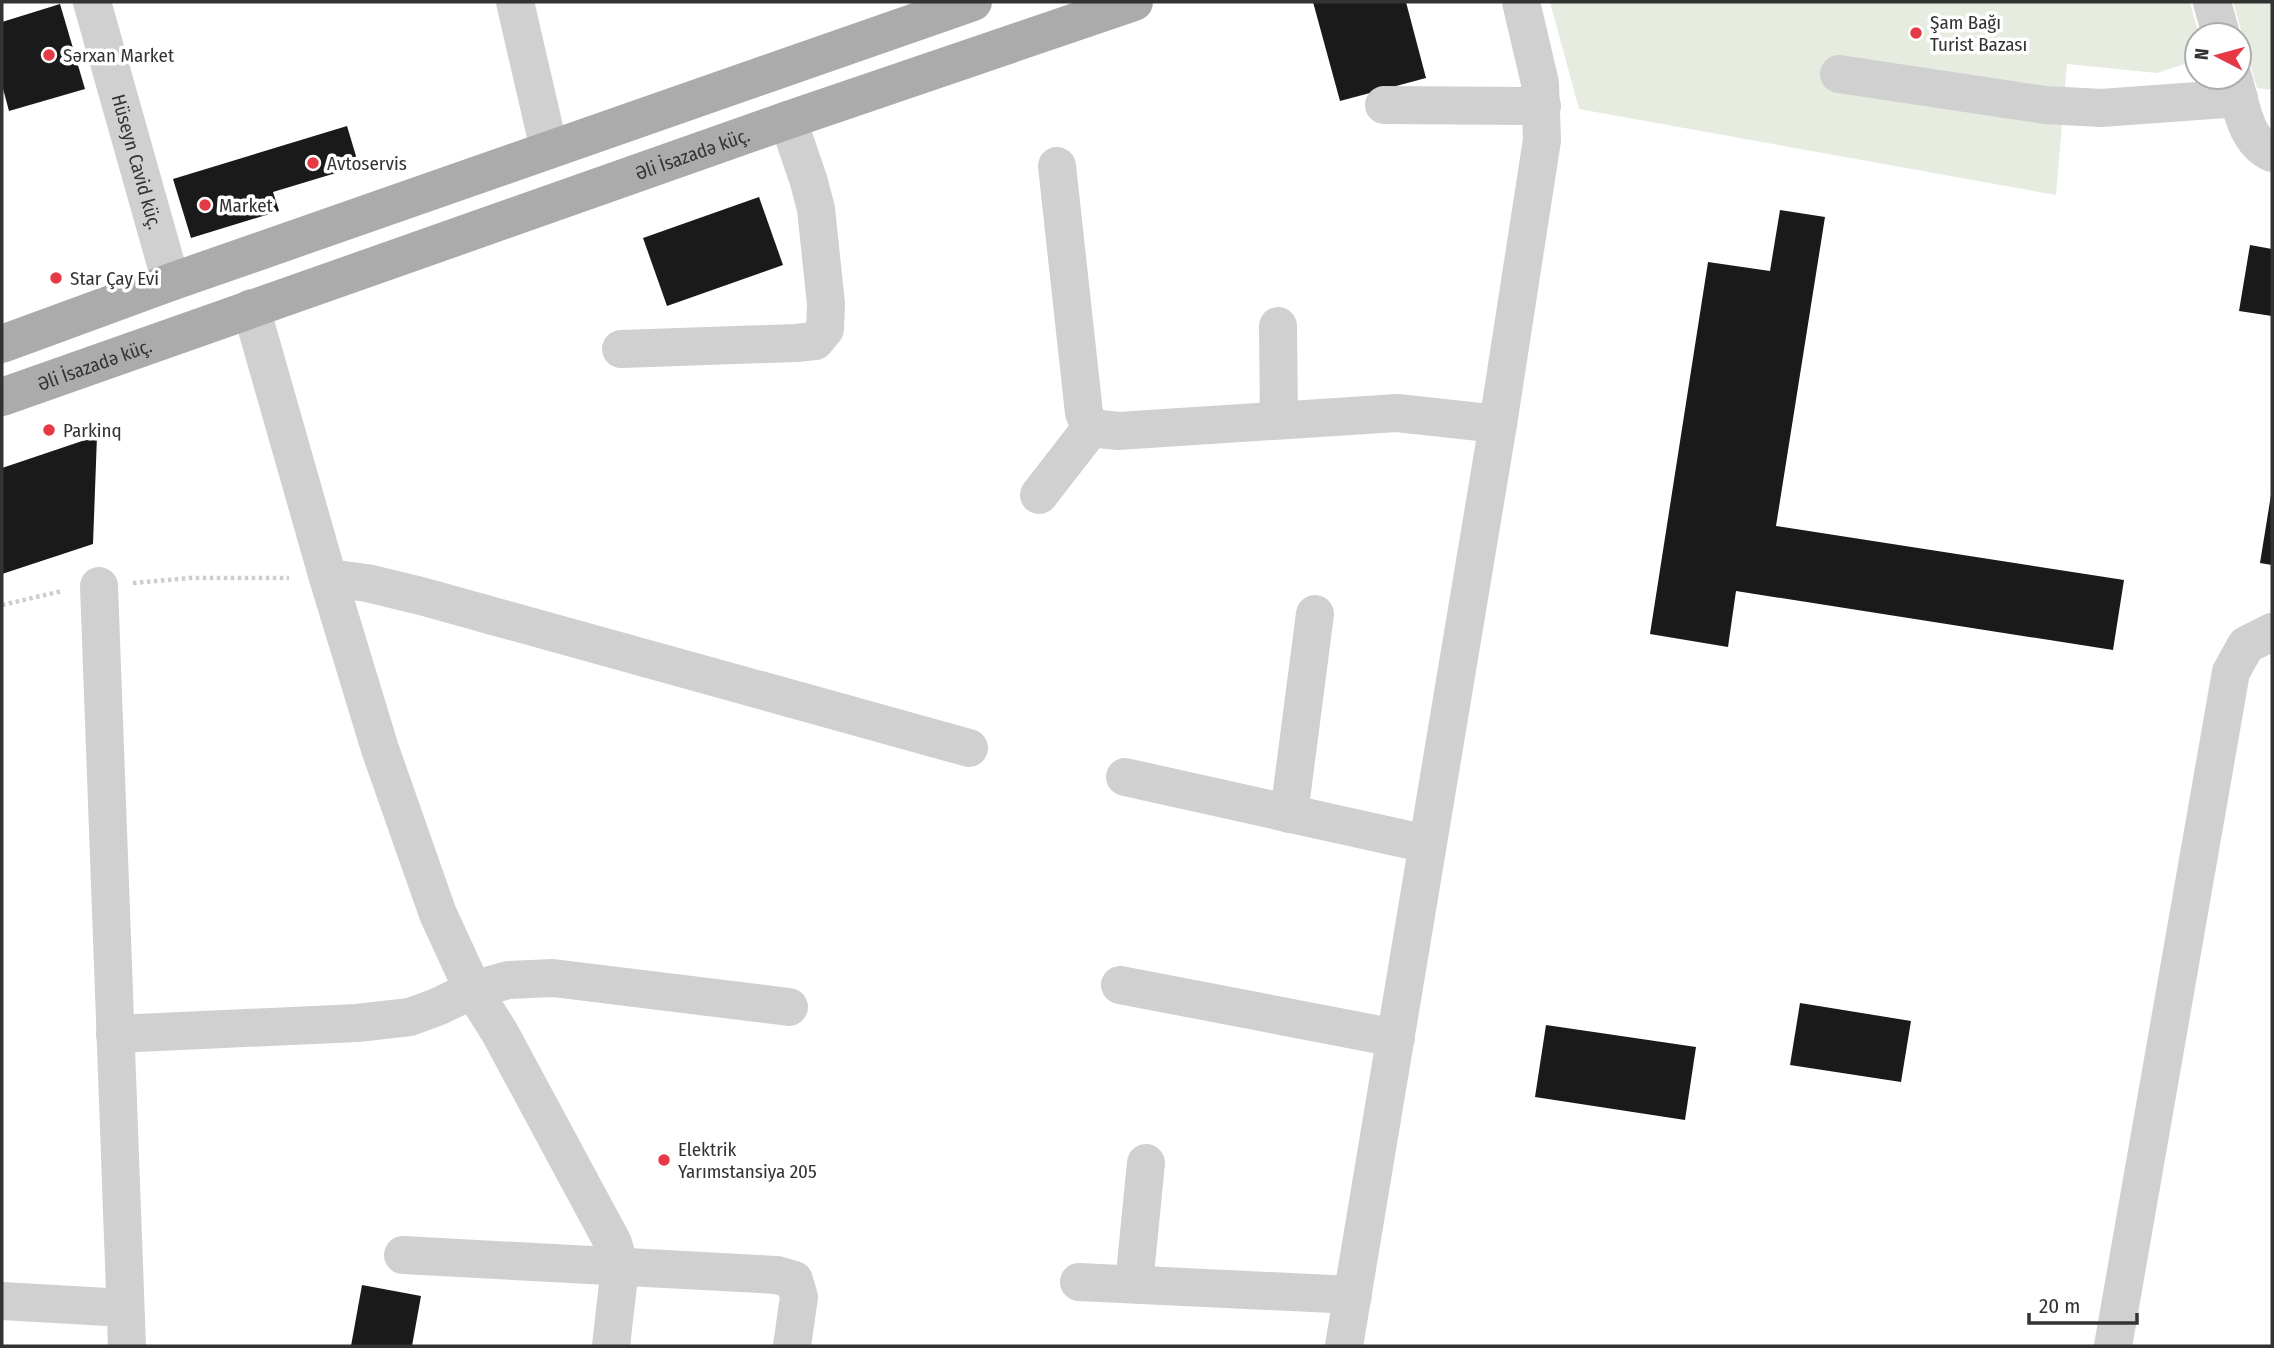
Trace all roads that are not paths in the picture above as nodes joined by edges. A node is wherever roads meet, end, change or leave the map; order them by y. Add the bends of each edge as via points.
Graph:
1 (92, 2) edge
2 (515, 2) edge
3 (973, 2) edge
4 (1134, 2) edge
5 (1521, 2) edge
6 (2212, 2) edge
7 (2217, 21) edge
8 (1839, 74) dead end
9 (2216, 91) edge
10 (2237, 91) edge
11 (1384, 105) dead end
12 (1542, 106) junction
13 (788, 120) junction
14 (549, 149) junction
15 (2272, 153) edge
16 (1057, 166) dead end
17 (236, 260) junction
18 (171, 282) junction
19 (251, 308) junction
20 (1278, 326) dead end
21 (186, 331) junction
22 (2, 344) edge
23 (621, 349) dead end
24 (2, 397) edge
25 (1279, 419) junction
26 (1498, 424) junction
27 (1091, 428) junction
28 (1039, 495) dead end
29 (328, 578) junction
30 (99, 586) road end
31 (1315, 614) dead end
32 (2272, 632) edge
33 (970, 748) dead end
34 (1125, 777) dead end
35 (1289, 814) junction
36 (1427, 844) junction
37 (1120, 985) dead end
38 (473, 990) junction
39 (789, 1007) dead end
40 (115, 1034) junction
41 (1396, 1038) junction
42 (1146, 1163) dead end
43 (403, 1255) dead end
44 (620, 1267) junction
45 (1079, 1282) dead end
46 (1133, 1284) junction
47 (1353, 1294) junction
48 (2, 1301) edge
49 (125, 1308) junction
50 (127, 1346) edge
51 (611, 1346) edge
52 (792, 1346) edge
53 (1344, 1346) edge
54 (2113, 1346) edge

1 - 18 street, Hüseyn Cavid küç.
2 - 14 street
3 - 14 main road
4 - 13 main road, Əli İsazadə küç.
5 - 12 street via 1537,62
6 - 7 street
8 - 9 street via 2101,108
10 - 15 street via 2250,134
11 - 12 street
12 - 26 street via 1542,140
13 - 19 main road, Əli İsazadə küç.
13 - 23 street via 816,209 825,330 815,341 796,343
14 - 17 main road
16 - 27 street via 1084,413
17 - 18 main road
17 - 19 main road
18 - 21 main road
18 - 22 main road
19 - 21 main road, Əli İsazadə küç.
19 - 29 street
20 - 25 street
21 - 24 main road, Əli İsazadə küç.
25 - 26 street via 1397,413
25 - 27 street via 1118,431
26 - 36 street
27 - 28 street
29 - 33 street via 421,596
29 - 38 street via 414,847
30 - 40 street
31 - 35 street
32 - 54 street via 2246,645 2231,672
34 - 35 street
35 - 36 street
36 - 41 street
37 - 41 street
38 - 39 street via 508,980 553,978
38 - 40 street via 410,1017
38 - 44 street via 606,1232
40 - 49 street
41 - 47 street
42 - 46 street
43 - 44 street
44 - 51 street
44 - 52 street via 777,1275 794,1280 799,1297
45 - 46 street
46 - 47 street
47 - 53 street
48 - 49 street
49 - 50 street

